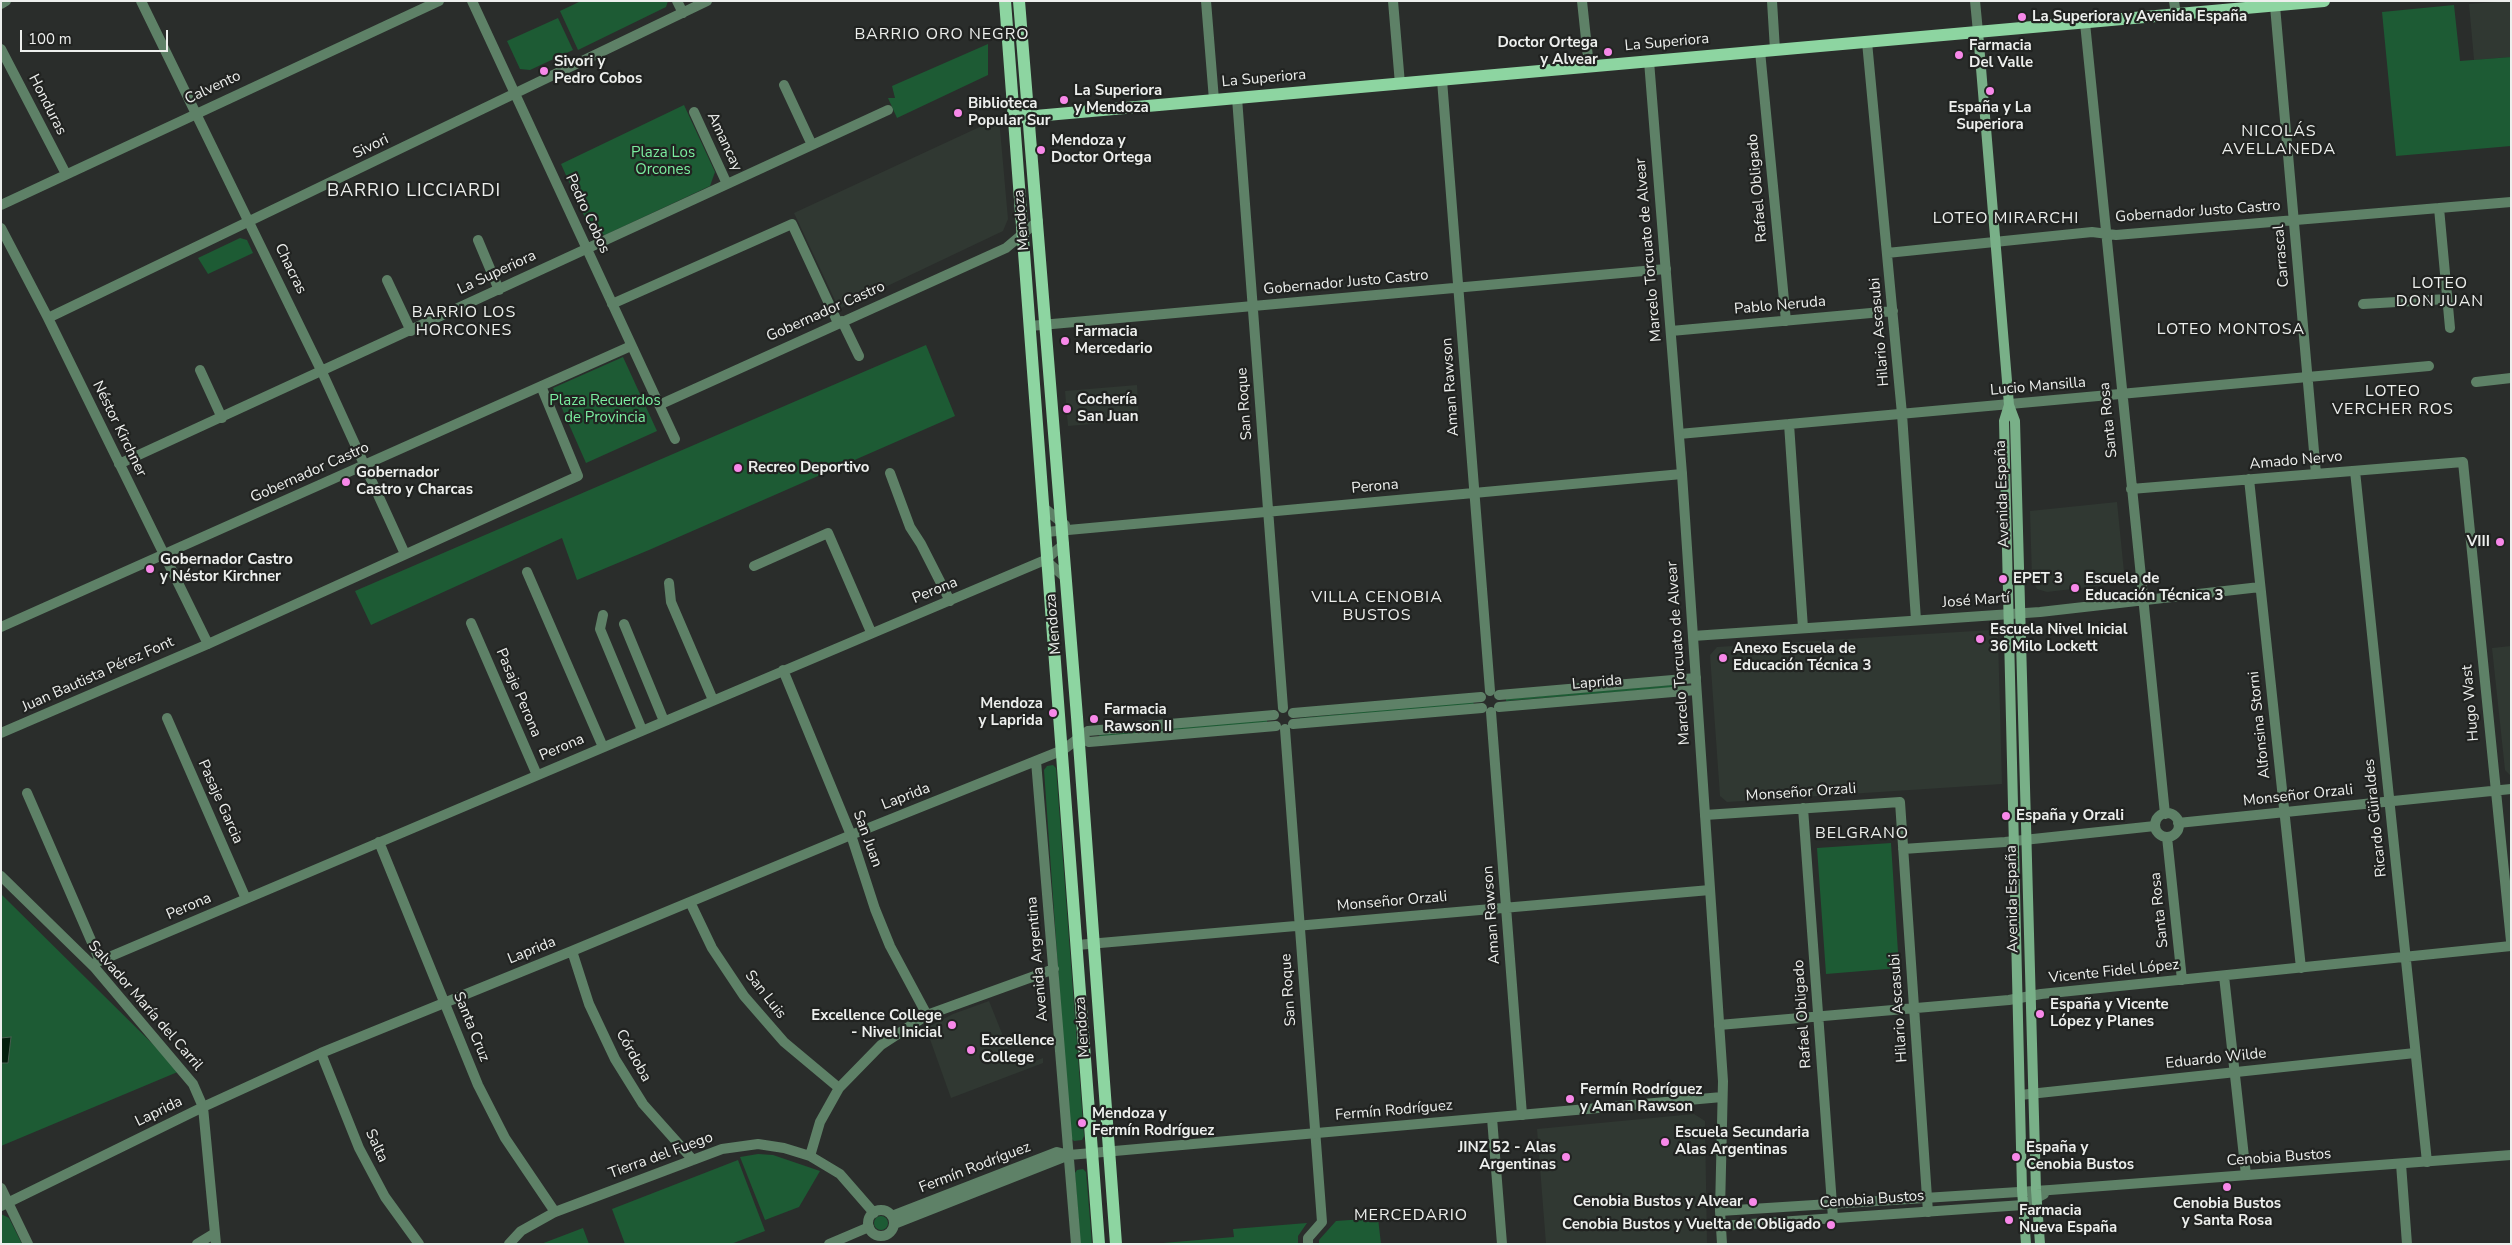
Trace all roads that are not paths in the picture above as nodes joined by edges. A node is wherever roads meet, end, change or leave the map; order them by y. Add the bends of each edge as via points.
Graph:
1 (6, 1) edge
2 (141, 1) edge
3 (439, 1) edge
4 (472, 1) edge
5 (677, 1) edge
6 (707, 1) edge
7 (1006, 1) edge
8 (1019, 1) edge
9 (1206, 1) edge
10 (1394, 1) edge
11 (1582, 1) edge
12 (1772, 1) edge
13 (1975, 1) edge
14 (2174, 1) edge
15 (2324, 1) edge
16 (1, 4) edge
17 (2274, 6) junction
18 (683, 13) junction
19 (2176, 14) junction
20 (2085, 23) junction
21 (1978, 32) junction
22 (1867, 42) junction
23 (1, 49) edge
24 (1775, 50) junction
25 (1760, 52) junction
26 (1649, 61) junction
27 (1589, 67) junction
28 (1442, 80) junction
29 (1400, 84) junction
30 (784, 85) dead end
31 (516, 94) junction
32 (1237, 98) junction
33 (1214, 100) junction
34 (888, 110) dead end
35 (197, 112) junction
36 (694, 112) dead end
37 (1030, 116) junction
38 (1013, 118) junction
39 (812, 145) junction
40 (66, 174) junction
41 (727, 184) junction
42 (2511, 202) edge
43 (1, 204) edge
44 (2439, 208) junction
45 (2294, 220) junction
46 (250, 221) junction
47 (1038, 221) junction
48 (1, 228) edge
49 (2106, 233) junction
50 (1022, 235) junction
51 (478, 240) dead end
52 (1996, 241) junction
53 (1006, 248) junction
54 (587, 249) junction
55 (1887, 253) junction
56 (1024, 256) junction
57 (1041, 263) junction
58 (1666, 269) junction
59 (387, 280) dead end
60 (1458, 288) junction
61 (499, 290) junction
62 (2447, 299) junction
63 (612, 304) junction
64 (2363, 304) dead end
65 (1253, 306) junction
66 (1893, 311) junction
67 (48, 318) junction
68 (1786, 321) junction
69 (840, 322) junction
70 (1046, 325) junction
71 (1030, 326) junction
72 (2450, 328) dead end
73 (411, 330) junction
74 (1671, 331) junction
75 (631, 346) junction
76 (859, 356) dead end
77 (2429, 366) dead end
78 (200, 370) dead end
79 (322, 372) junction
80 (2308, 377) junction
81 (2511, 378) edge
82 (2476, 382) dead end
83 (541, 386) junction
84 (2122, 395) junction
85 (659, 405) junction
86 (2009, 405) junction
87 (1902, 414) junction
88 (222, 418) junction
89 (1789, 424) junction
90 (1679, 434) junction
91 (674, 439) dead end
92 (2463, 462) joint
93 (119, 464) junction
94 (365, 465) junction
95 (2355, 471) junction
96 (890, 473) dead end
97 (1682, 474) junction
98 (2316, 474) junction
99 (2249, 479) junction
100 (2131, 489) junction
101 (1474, 493) junction
102 (1044, 508) junction
103 (1268, 512) junction
104 (1065, 528) junction
105 (1046, 532) junction
106 (1064, 544) junction
107 (405, 554) junction
108 (164, 555) junction
109 (1047, 560) junction
110 (754, 566) dead end
111 (527, 572) dead end
112 (1066, 578) junction
113 (669, 583) dead end
114 (2260, 587) junction
115 (2142, 600) junction
116 (950, 601) junction
117 (2022, 613) junction
118 (2009, 614) junction
119 (604, 615) dead end
120 (1916, 620) junction
121 (471, 623) dead end
122 (624, 624) dead end
123 (1, 627) edge
124 (1803, 628) junction
125 (871, 632) junction
126 (1693, 636) junction
127 (208, 644) junction
128 (783, 670) junction
129 (1696, 678) junction
130 (1696, 690) junction
131 (1490, 694) junction
132 (713, 700) junction
133 (1283, 708) junction
134 (1491, 709) junction
135 (1293, 713) junction
136 (1274, 715) junction
137 (167, 718) dead end
138 (664, 721) junction
139 (1285, 726) junction
140 (642, 730) junction
141 (1, 733) edge
142 (1079, 737) junction
143 (602, 747) junction
144 (1063, 750) junction
145 (1036, 761) junction
146 (537, 775) junction
147 (2511, 789) edge
148 (2494, 791) junction
149 (27, 793) dead end
150 (1900, 802) joint
151 (2389, 802) junction
152 (1803, 808) junction
153 (2284, 812) junction
154 (1705, 814) junction
155 (2165, 814) junction
156 (2178, 823) junction
157 (2155, 826) junction
158 (850, 835) junction
159 (2167, 837) junction
160 (2027, 839) junction
161 (2014, 841) junction
162 (379, 842) junction
163 (1903, 849) junction
164 (1, 876) edge
165 (1710, 890) junction
166 (246, 899) junction
167 (690, 902) junction
168 (1506, 908) junction
169 (1300, 926) junction
170 (2511, 941) edge
171 (1094, 944) junction
172 (1077, 945) junction
173 (2511, 946) edge
174 (572, 952) junction
175 (2405, 957) junction
176 (97, 965) junction
177 (1054, 968) junction
178 (2301, 968) junction
179 (2224, 976) junction
180 (2182, 980) junction
181 (2031, 996) junction
182 (2017, 998) junction
183 (445, 1003) junction
184 (1914, 1008) junction
185 (927, 1015) junction
186 (1818, 1016) junction
187 (1719, 1025) junction
188 (321, 1053) junction
189 (2415, 1053) junction
190 (2235, 1072) junction
191 (839, 1088) junction
192 (2033, 1094) junction
193 (2020, 1095) junction
194 (1722, 1097) junction
195 (203, 1107) junction
196 (1522, 1115) junction
197 (1492, 1118) junction
198 (1315, 1133) junction
199 (1109, 1151) junction
200 (1092, 1153) junction
201 (1069, 1155) junction
202 (810, 1156) junction
203 (2511, 1156) edge
204 (692, 1160) junction
205 (2427, 1162) junction
206 (2401, 1164) junction
207 (2246, 1175) junction
208 (1, 1188) edge
209 (2022, 1190) junction
210 (2036, 1194) junction
211 (1926, 1197) junction
212 (1832, 1203) junction
213 (4, 1205) edge
214 (2023, 1205) junction
215 (1720, 1211) junction
216 (555, 1212) junction
217 (1928, 1212) junction
218 (874, 1213) junction
219 (1833, 1218) junction
220 (893, 1220) junction
221 (1721, 1226) junction
222 (869, 1228) junction
223 (215, 1233) junction
224 (883, 1240) edge
225 (28, 1244) edge
226 (197, 1244) edge
227 (216, 1244) edge
228 (419, 1244) edge
229 (509, 1244) edge
230 (829, 1244) edge
231 (1076, 1244) edge
232 (1100, 1244) edge
233 (1116, 1244) edge
234 (1308, 1244) edge
235 (1502, 1244) edge
236 (1722, 1244) edge
237 (2026, 1244) edge
238 (2040, 1244) edge
239 (2407, 1244) edge

1 - 16 street
2 - 35 street, Chacras
3 - 35 street, Calvento
4 - 31 street, Pedro Cobos
5 - 18 street
6 - 18 street, Sivori
7 - 38 main road, Mendoza
8 - 37 main road, Mendoza
9 - 33 street
10 - 29 street
11 - 27 street
12 - 24 street
13 - 21 street, Avenida España
14 - 19 street
15 - 17 main road, La Superiora
17 - 19 main road, La Superiora
17 - 45 street, Carrascal
18 - 31 street, Sivori
19 - 20 main road, La Superiora
20 - 21 main road, La Superiora
20 - 49 street, Santa Rosa
21 - 22 main road, La Superiora
21 - 52 main road, Avenida España
22 - 24 main road, La Superiora
22 - 55 street, Hilario Ascasubi
23 - 40 street, Honduras
24 - 25 main road, La Superiora
25 - 26 main road, La Superiora
25 - 68 street, Rafael Obligado
26 - 27 main road, La Superiora
26 - 58 street, Marcelo Torcuato de Alvear
27 - 28 main road, La Superiora
28 - 29 main road, La Superiora
28 - 60 street, Aman Rawson
29 - 32 main road, La Superiora
30 - 39 street
31 - 46 street, Sivori
31 - 54 street, Pedro Cobos
32 - 33 main road, La Superiora
32 - 65 street, San Roque
33 - 37 main road, La Superiora
34 - 39 street, La Superiora
35 - 40 street, Calvento
35 - 46 street, Chacras
36 - 41 street, Amancay
37 - 38 main road, La Superiora
37 - 47 main road, Mendoza
38 - 50 main road, Mendoza
39 - 41 street, La Superiora
40 - 43 street, Calvento
41 - 54 street, La Superiora
42 - 44 street, Gobernador Justo Castro
44 - 45 street, Gobernador Justo Castro
44 - 62 street
45 - 49 street, Gobernador Justo Castro
45 - 80 street, Carrascal
46 - 67 street, Sivori
46 - 79 street, Chacras
47 - 50 street, Gobernador Castro
47 - 57 main road, Mendoza
48 - 67 street, Néstor Kirchner
49 - 52 street, Gobernador Justo Castro
49 - 84 street, Santa Rosa
50 - 53 street, Gobernador Castro
50 - 56 main road, Mendoza
51 - 61 street
52 - 55 street, Gobernador Justo Castro
52 - 86 main road, Avenida España
53 - 56 street
53 - 69 street, Gobernador Castro
54 - 61 street, La Superiora
54 - 63 street, Pedro Cobos
55 - 66 street, Hilario Ascasubi
56 - 57 street
56 - 71 main road, Mendoza
57 - 70 main road, Mendoza
58 - 60 street, Gobernador Justo Castro
58 - 74 street, Marcelo Torcuato de Alvear
59 - 73 street
60 - 65 street, Gobernador Justo Castro
60 - 101 street, Aman Rawson
61 - 73 street, La Superiora
62 - 64 street
62 - 72 street
63 - 69 street via 792,224
63 - 75 street, Pedro Cobos
65 - 70 street, Gobernador Justo Castro
65 - 103 street, San Roque
66 - 68 street, Pablo Neruda
66 - 87 street, Hilario Ascasubi
67 - 93 street, Néstor Kirchner
68 - 74 street, Pablo Neruda
69 - 76 street
69 - 85 street, Gobernador Castro
70 - 71 street, Gobernador Justo Castro
70 - 104 main road, Mendoza
71 - 102 main road, Mendoza
73 - 79 street, La Superiora
74 - 90 street, Marcelo Torcuato de Alvear
75 - 83 street, Gobernador Castro
75 - 85 street, Pedro Cobos
77 - 80 street, Lucio Mansilla
78 - 88 street
79 - 88 street, La Superiora
79 - 94 street, Chacras
80 - 84 street, Lucio Mansilla
80 - 98 street, Carrascal
81 - 82 street
83 - 94 street, Gobernador Castro
83 - 107 street, Juan Bautista Pérez Font via 578,476
84 - 86 street, Lucio Mansilla
84 - 100 street, Santa Rosa
85 - 91 street, Pedro Cobos
86 - 87 street, Lucio Mansilla
86 - 117 main road, Avenida España via 2015,421
86 - 118 main road, Avenida España via 2004,421
87 - 89 street, Lucio Mansilla
87 - 120 street, Hilario Ascasubi
88 - 93 street, La Superiora
89 - 90 street, Lucio Mansilla
89 - 124 street
90 - 97 street, Marcelo Torcuato de Alvear
92 - 95 street, Amado Nervo
92 - 148 street, Hugo Wast
93 - 108 street, Néstor Kirchner
94 - 107 street, Chacras
94 - 108 street, Gobernador Castro
95 - 98 street, Amado Nervo
95 - 151 street, Ricardo Güiraldes
96 - 116 street via 910,527
97 - 101 street, Perona
97 - 126 street, Marcelo Torcuato de Alvear
98 - 99 street, Amado Nervo
99 - 100 street, Amado Nervo
99 - 114 street, Alfonsina Storni
100 - 115 street, Santa Rosa
101 - 103 street, Perona
101 - 131 street, Aman Rawson
102 - 104 street
102 - 105 main road, Mendoza
103 - 104 street, Perona
103 - 133 street, San Roque
104 - 105 street, Perona
104 - 106 main road, Mendoza
105 - 109 main road, Mendoza
106 - 109 street, Perona
106 - 112 main road, Mendoza
107 - 127 street, Juan Bautista Pérez Font
108 - 123 street, Gobernador Castro
108 - 127 street, Néstor Kirchner
109 - 112 street
109 - 116 street, Perona
109 - 144 main road, Mendoza
110 - 125 street via 828,533
111 - 143 street
112 - 142 main road, Mendoza
113 - 132 street via 671,602
114 - 115 street, José Martí
114 - 153 street, Alfonsina Storni
115 - 117 street, José Martí
115 - 155 street, Santa Rosa
116 - 125 street, Perona
117 - 118 street, José Martí
117 - 160 main road, Avenida España
118 - 120 street, José Martí
118 - 161 main road, Avenida España
119 - 140 street via 600,629
120 - 124 street, José Martí
121 - 146 street, Pasaje Perona
122 - 138 street
124 - 126 street, José Martí
125 - 128 street, Perona
126 - 129 street, Marcelo Torcuato de Alvear
127 - 141 street, Juan Bautista Pérez Font
128 - 132 street, Perona
128 - 158 street, San Juan
129 - 130 street, Marcelo Torcuato de Alvear
129 - 131 street, Laprida
130 - 134 street, Laprida
130 - 154 street, Marcelo Torcuato de Alvear
131 - 134 street
131 - 134 street via 1480,703
131 - 135 street, Laprida
132 - 138 street, Perona
133 - 135 street
133 - 136 street
134 - 139 street, Laprida
134 - 168 street, Aman Rawson
135 - 139 street
136 - 139 street via 1274,720
136 - 142 street, Laprida via 1088,731
137 - 166 street, Pasaje Garcia
138 - 140 street, Perona
139 - 142 street, Laprida via 1089,742
139 - 169 street, San Roque
140 - 143 street, Perona
142 - 144 street, Laprida
142 - 171 main road, Mendoza
143 - 146 street, Perona
144 - 145 street, Laprida
144 - 172 main road, Mendoza
145 - 158 street, Laprida
145 - 177 street, Avenida Argentina
146 - 162 street, Perona
147 - 148 street, Monseñor Orzali
148 - 151 street, Monseñor Orzali
148 - 170 street, Hugo Wast
149 - 176 street
150 - 152 street, Monseñor Orzali
150 - 163 street, Hilario Ascasubi
151 - 153 street, Monseñor Orzali
151 - 175 street, Ricardo Güiraldes
152 - 154 street, Monseñor Orzali
152 - 186 street, Rafael Obligado
153 - 156 street, Monseñor Orzali
153 - 178 street, Alfonsina Storni
154 - 165 street, Marcelo Torcuato de Alvear
155 - 156 street via 2174,816
155 - 157 street via 2157,818
156 - 159 street via 2175,834
157 - 159 street via 2158,833
157 - 160 street
158 - 167 street, Laprida
158 - 185 street, San Juan via 890,946
159 - 180 street, Santa Rosa
160 - 161 street
160 - 181 main road, Avenida España
161 - 163 street
161 - 182 main road, Avenida España
162 - 166 street, Perona
162 - 183 street, Santa Cruz
163 - 184 street, Hilario Ascasubi
164 - 176 street, Salvador María del Carril
165 - 168 street, Monseñor Orzali
165 - 187 street, Marcelo Torcuato de Alvear
166 - 176 street, Perona
167 - 174 street, Laprida
167 - 191 street, San Luis via 712,948 744,996 784,1042
168 - 169 street, Monseñor Orzali
168 - 196 street, Aman Rawson
169 - 171 street, Monseñor Orzali
169 - 198 street, San Roque
171 - 172 street, Monseñor Orzali
171 - 199 main road, Mendoza
172 - 200 main road, Mendoza
173 - 175 street, Vicente Fidel López
174 - 183 street, Laprida
174 - 204 street, Córdoba via 589,1004 614,1059 643,1104
175 - 178 street, Vicente Fidel López
175 - 189 street, Ricardo Güiraldes
176 - 195 street, Salvador María del Carril via 193,1084
177 - 185 street
177 - 201 street, Avenida Argentina
178 - 179 street, Vicente Fidel López
179 - 180 street, Vicente Fidel López
179 - 190 street
180 - 181 street, Vicente Fidel López
181 - 182 street, Vicente Fidel López
181 - 192 main road, Avenida España
182 - 184 street, Vicente Fidel López
182 - 193 main road, Avenida España
183 - 188 street, Laprida
183 - 216 street, Santa Cruz via 478,1085 505,1138
184 - 186 street, Vicente Fidel López
184 - 211 street, Hilario Ascasubi
185 - 191 street via 881,1045
186 - 187 street, Vicente Fidel López
186 - 212 street, Rafael Obligado
187 - 194 street, Marcelo Torcuato de Alvear
188 - 195 street, Laprida
188 - 228 street, Salta via 364,1156 385,1197
189 - 190 street, Eduardo Wilde
189 - 205 street, Ricardo Güiraldes
190 - 192 street, Eduardo Wilde
190 - 207 street
191 - 202 street via 820,1122
192 - 193 street, Eduardo Wilde
192 - 210 main road, Avenida España
193 - 209 main road, Avenida España
194 - 196 street, Fermín Rodríguez
194 - 215 street, Marcelo Torcuato de Alvear
195 - 213 street, Laprida
195 - 223 street, Salvador María del Carril
196 - 197 street, Fermín Rodríguez
197 - 198 street, Fermín Rodríguez
197 - 235 street
198 - 199 street, Fermín Rodríguez
198 - 234 street, San Roque via 1322,1222 1308,1238
199 - 200 street, Fermín Rodríguez
199 - 233 main road, Mendoza
200 - 201 street, Fermín Rodríguez
200 - 232 main road, Mendoza
201 - 220 street, Fermín Rodríguez
201 - 231 street, Avenida Argentina
202 - 204 street, Tierra del Fuego via 758,1144 722,1149
202 - 218 street, Tierra del Fuego via 840,1174
203 - 205 street, Cenobia Bustos
204 - 216 street, Tierra del Fuego
205 - 206 street, Cenobia Bustos
206 - 207 street, Cenobia Bustos
206 - 239 street
207 - 210 street, Cenobia Bustos via 2050,1190
208 - 213 street
209 - 210 street, Cenobia Bustos
209 - 211 street, Cenobia Bustos
209 - 214 main road, Avenida España
210 - 214 street, Cenobia Bustos
210 - 238 main road, Avenida España
211 - 212 street, Cenobia Bustos
211 - 217 street, Hilario Ascasubi
212 - 215 street, Cenobia Bustos
212 - 219 street, Rafael Obligado
213 - 225 street
214 - 217 street, Cenobia Bustos
214 - 237 main road, Avenida España
215 - 221 street, Marcelo Torcuato de Alvear
216 - 229 street, Tierra del Fuego via 521,1231
217 - 219 street, Cenobia Bustos
218 - 220 street via 882,1210
218 - 222 street via 869,1219
219 - 221 street, Cenobia Bustos
220 - 224 street via 890,1233
221 - 236 street, Marcelo Torcuato de Alvear
222 - 224 street
222 - 230 street
223 - 226 street
223 - 227 street, Salvador María del Carril

